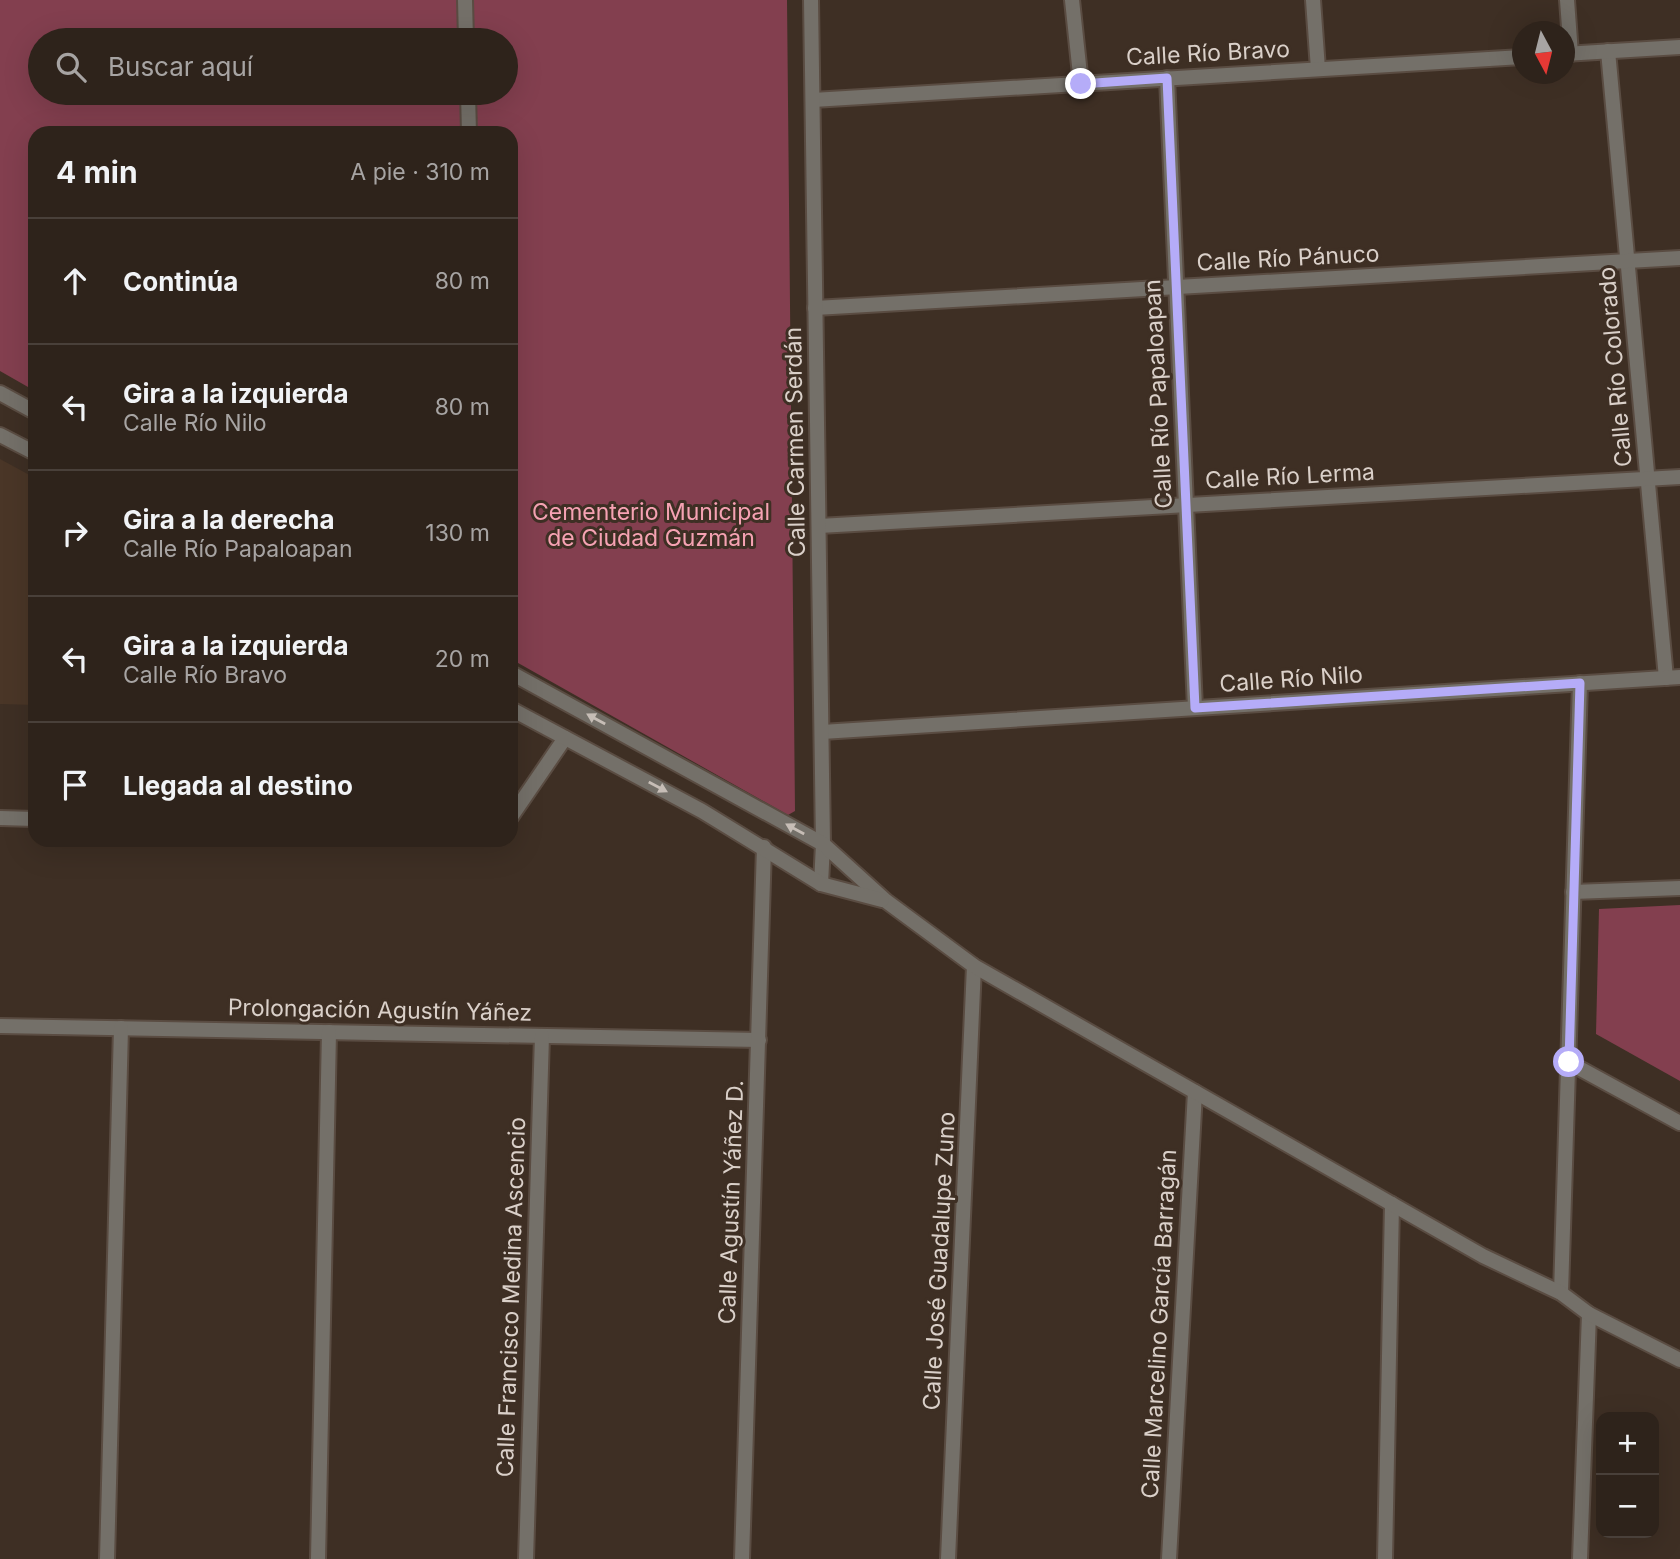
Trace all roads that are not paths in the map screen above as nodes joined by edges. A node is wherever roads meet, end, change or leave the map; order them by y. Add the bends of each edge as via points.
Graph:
1 (465, 0) edge
2 (811, 0) edge
3 (1072, 0) edge
4 (1313, 0) edge
5 (1567, 0) edge
6 (1567, 21) edge
7 (466, 28) edge
8 (1680, 47) edge
9 (1608, 51) junction
10 (1575, 53) edge
11 (1512, 58) edge
12 (1318, 69) junction
13 (1167, 78) junction
14 (1081, 84) junction
15 (813, 100) junction
16 (468, 105) edge
17 (469, 126) edge
18 (1680, 258) edge
19 (1628, 261) junction
20 (1176, 287) junction
21 (815, 308) junction
22 (0, 393) edge
23 (28, 408) edge
24 (0, 435) edge
25 (28, 449) edge
26 (1680, 477) edge
27 (1648, 478) junction
28 (1186, 505) junction
29 (819, 526) junction
30 (518, 677) edge
31 (1673, 677) edge
32 (1580, 683) junction
33 (1195, 708) junction
34 (518, 713) edge
35 (822, 732) junction
36 (565, 738) junction
37 (518, 807) edge
38 (0, 818) edge
39 (28, 819) edge
40 (823, 844) junction
41 (764, 847) junction
42 (821, 884) junction
43 (1680, 888) edge
44 (1573, 892) junction
45 (886, 901) junction
46 (974, 966) junction
47 (0, 1026) edge
48 (121, 1028) junction
49 (329, 1032) junction
50 (542, 1036) junction
51 (758, 1040) junction
52 (1569, 1062) junction
53 (1195, 1092) junction
54 (1680, 1123) edge
55 (1392, 1204) junction
56 (1561, 1293) junction
57 (1589, 1314) junction
58 (1680, 1360) edge
59 (107, 1559) edge
60 (318, 1559) edge
61 (526, 1559) edge
62 (742, 1559) edge
63 (948, 1559) edge
64 (1169, 1559) edge
65 (1385, 1559) edge
66 (1580, 1559) edge

1 - 7 street
2 - 15 street, Calle Carmen Serdán
3 - 14 street
4 - 12 street
5 - 6 street
8 - 9 street
9 - 10 street
9 - 19 street, Calle Río Colorado
11 - 12 street, Calle Río Bravo
12 - 13 street, Calle Río Bravo
13 - 14 street, Calle Río Bravo
13 - 20 street, Calle Río Papaloapan
14 - 15 street, Calle Río Bravo
15 - 21 street, Calle Carmen Serdán
16 - 17 street
18 - 19 street, Calle Río Pánuco
19 - 20 street, Calle Río Pánuco
19 - 27 street, Calle Río Colorado
20 - 21 street, Calle Río Pánuco
20 - 28 street, Calle Río Papaloapan
21 - 29 street, Calle Carmen Serdán
22 - 23 street
24 - 25 street
26 - 27 street, Calle Río Lerma
27 - 28 street, Calle Río Lerma
27 - 31 street, Calle Río Colorado
28 - 29 street, Calle Río Lerma
28 - 33 street, Calle Río Papaloapan
29 - 35 street, Calle Carmen Serdán
40 -> 30 street
31 - 32 street, Calle Río Nilo
32 - 33 street, Calle Río Nilo
32 - 44 street
33 - 35 street, Calle Río Nilo
34 - 36 street
35 - 40 street, Calle Carmen Serdán
36 - 37 street
36 -> 41 street
38 - 39 street
40 - 42 street, Calle Carmen Serdán
40 - 45 street
41 - 42 street
41 - 51 street, Calle Agustín Yáñez D.
42 - 45 street
43 - 44 street
44 - 52 street
45 - 46 street
46 - 53 street
46 - 63 street, Calle José Guadalupe Zuno
47 - 48 street, Prolongación Agustín Yáñez
48 - 49 street, Prolongación Agustín Yáñez
48 - 59 street
49 - 50 street, Prolongación Agustín Yáñez
49 - 60 street
50 - 51 street, Prolongación Agustín Yáñez
50 - 61 street, Calle Francisco Medina Ascencio
51 - 62 street, Calle Agustín Yáñez D.
52 - 54 street
52 - 56 street
53 - 55 street
53 - 64 street, Calle Marcelino García Barragán
55 - 56 street via 1483,1256
55 - 65 street
56 - 57 street
57 - 58 street
57 - 66 street

